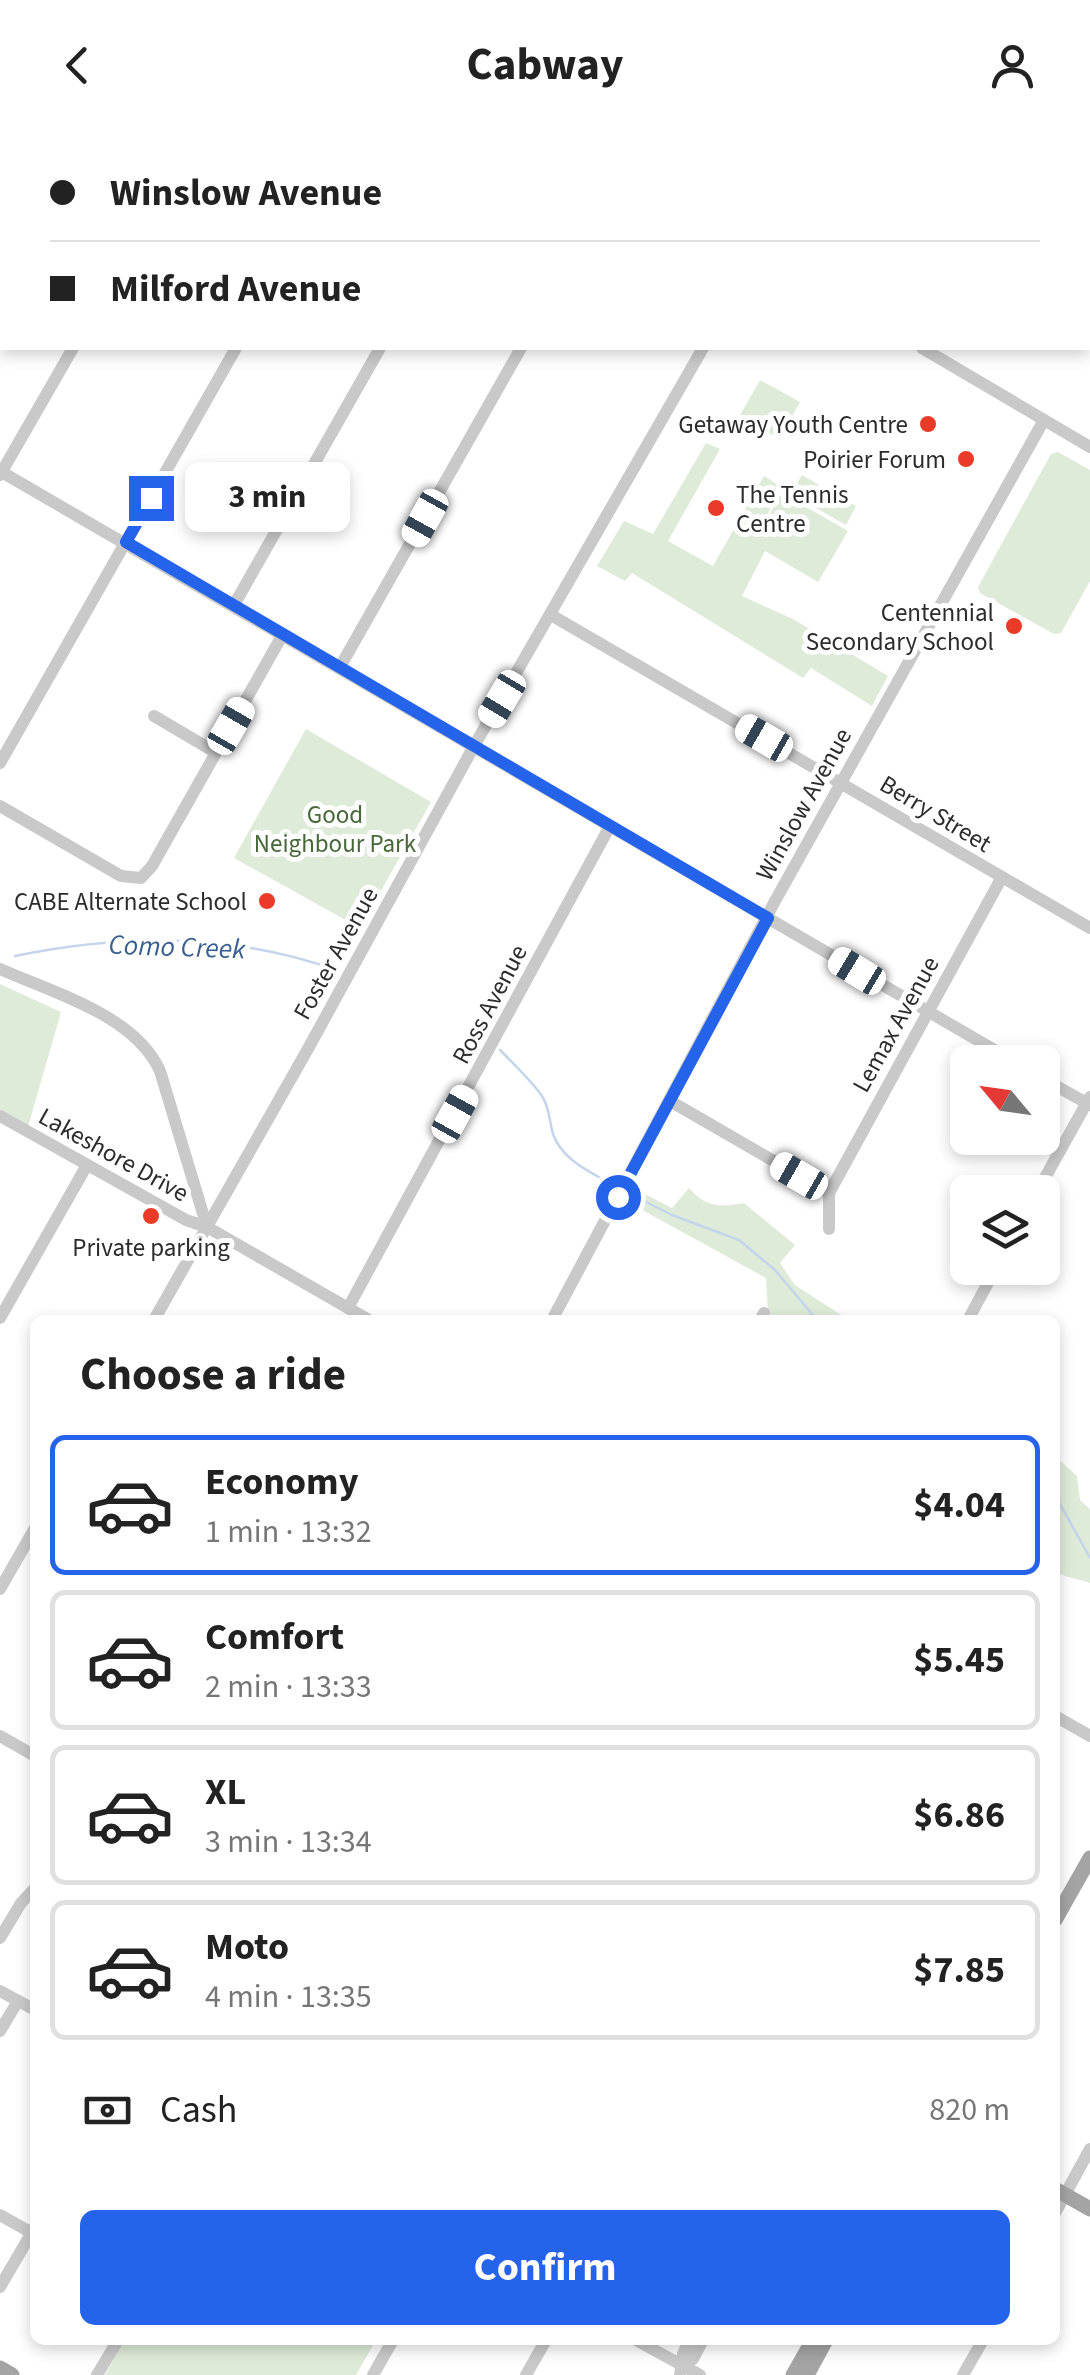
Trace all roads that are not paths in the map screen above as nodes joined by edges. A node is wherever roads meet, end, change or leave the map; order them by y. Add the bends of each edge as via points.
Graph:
1 (72, 350) edge
2 (235, 350) edge
3 (379, 350) edge
4 (520, 350) edge
5 (702, 350) edge
6 (925, 350) edge
7 (1044, 420) junction
8 (1090, 447) edge
9 (1, 472) edge
10 (126, 542) junction
11 (234, 605) junction
12 (551, 616) junction
13 (283, 634) junction
14 (340, 667) junction
15 (154, 716) dead end
16 (474, 746) junction
17 (216, 752) junction
18 (0, 763) edge
19 (841, 783) junction
20 (0, 806) edge
21 (610, 826) junction
22 (1002, 878) junction
23 (768, 918) junction
24 (1090, 928) edge
25 (0, 968) edge
26 (926, 1012) junction
27 (985, 1045) edge
28 (1060, 1087) edge
29 (670, 1101) junction
30 (1089, 1102) edge
31 (0, 1116) edge
32 (87, 1165) junction
33 (1047, 1175) edge
34 (829, 1192) junction
35 (207, 1226) junction
36 (830, 1229) dead end
37 (987, 1285) edge
38 (348, 1308) junction
39 (157, 1315) edge
40 (360, 1315) edge
41 (555, 1315) edge
42 (971, 1315) edge
43 (0, 1318) edge
44 (30, 1537) edge
45 (0, 1589) edge
46 (1060, 1720) edge
47 (0, 1736) edge
48 (1090, 1736) edge
49 (30, 1753) edge
50 (1090, 1858) edge
51 (30, 1893) edge
52 (1060, 1911) edge
53 (0, 1938) edge
54 (0, 1991) edge
55 (18, 2001) junction
56 (30, 2007) edge
57 (0, 2031) edge
58 (1090, 2150) edge
59 (1060, 2192) edge
60 (1090, 2209) edge
61 (0, 2216) edge
62 (30, 2229) edge
63 (30, 2235) edge
64 (0, 2288) edge
65 (115, 2345) edge
66 (390, 2345) edge
67 (543, 2345) edge
68 (644, 2345) edge
69 (686, 2345) edge
70 (700, 2345) edge
71 (810, 2345) edge
72 (823, 2345) edge
73 (980, 2345) edge
74 (0, 2368) edge
75 (682, 2370) edge
76 (12, 2375) edge
77 (97, 2375) edge
78 (373, 2375) edge
79 (526, 2375) edge
80 (700, 2375) edge
81 (794, 2375) edge
82 (807, 2375) edge
83 (964, 2375) edge

1 - 9 street
2 - 10 street
3 - 11 street
4 - 14 street
5 - 12 street, Foster Avenue
6 - 7 street
7 - 8 street
7 - 19 street, Winslow Avenue
9 - 10 street
10 - 11 street
10 - 18 street
11 - 13 street
12 - 16 street, Foster Avenue
12 - 19 street, Berry Street
13 - 14 street
13 - 17 street
14 - 16 street
15 - 17 street
16 - 21 street
16 - 35 street, Foster Avenue
17 - 20 street via 141,878 122,876
19 - 22 street, Berry Street
19 - 23 street, Winslow Avenue
21 - 23 street
21 - 38 street, Ross Avenue
22 - 24 street, Berry Street
22 - 26 street, Lemax Avenue
23 - 26 street
23 - 29 street, Winslow Avenue
25 - 35 street via 119,1024 148,1049
26 - 27 street
26 - 34 street, Lemax Avenue
28 - 30 street
29 - 34 street
29 - 41 street, Winslow Avenue
30 - 33 street
31 - 32 street, Lakeshore Drive
32 - 35 street, Lakeshore Drive
32 - 43 street
34 - 36 street
35 - 38 street, Lakeshore Drive
35 - 39 street, Foster Avenue
37 - 42 street
38 - 40 street, Lakeshore Drive
44 - 45 street
46 - 48 street
47 - 49 street
50 - 52 main road
51 - 53 street
54 - 55 street
55 - 56 street
55 - 57 street
58 - 59 street
59 - 60 main road
61 - 62 street
63 - 64 street
65 - 77 street
66 - 78 street
67 - 79 street
68 - 75 street
69 - 75 street
70 - 75 street
71 - 81 main road
72 - 82 main road
73 - 83 street
74 - 76 main road
75 - 80 street

